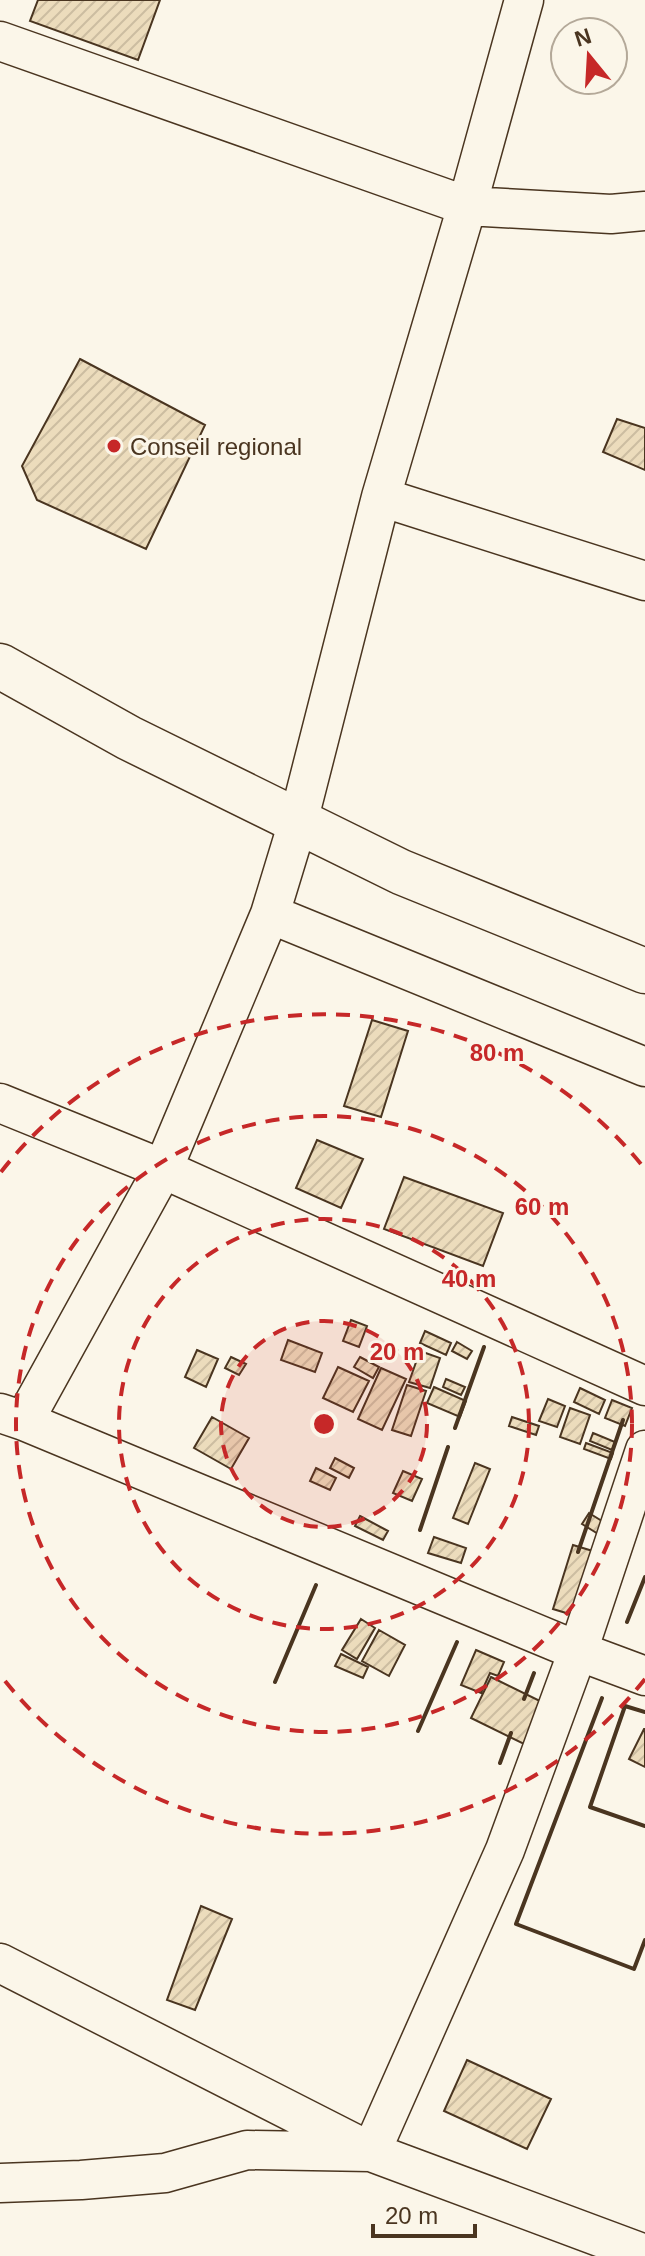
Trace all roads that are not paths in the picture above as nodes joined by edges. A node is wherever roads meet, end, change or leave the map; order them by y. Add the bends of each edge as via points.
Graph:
1 (524, 0) edge
2 (0, 41) edge
3 (467, 206) junction
4 (645, 211) edge
5 (381, 497) junction
6 (645, 581) edge
7 (0, 666) edge
8 (298, 822) junction
9 (270, 914) junction
10 (645, 971) edge
11 (645, 1067) edge
12 (0, 1103) edge
13 (163, 1169) junction
14 (645, 1386) edge
15 (12, 1417) edge
16 (645, 1450) edge
17 (578, 1651) junction
18 (645, 1676) edge
19 (0, 1963) edge
20 (371, 2152) junction
21 (0, 2183) edge
22 (577, 2242) edge
23 (645, 2254) edge

1 - 3 street
2 - 3 street
3 - 4 street
3 - 5 street
5 - 6 street
5 - 8 street
7 - 8 main road
8 - 9 street
8 - 10 main road via 401,872
9 - 11 street
9 - 13 street
12 - 13 street
13 - 14 street
13 - 15 street
15 - 17 street
16 - 17 street
17 - 18 street
17 - 20 street via 505,1850
19 - 20 street
20 - 21 street via 247,2150 165,2173
20 - 22 street
22 - 23 street

